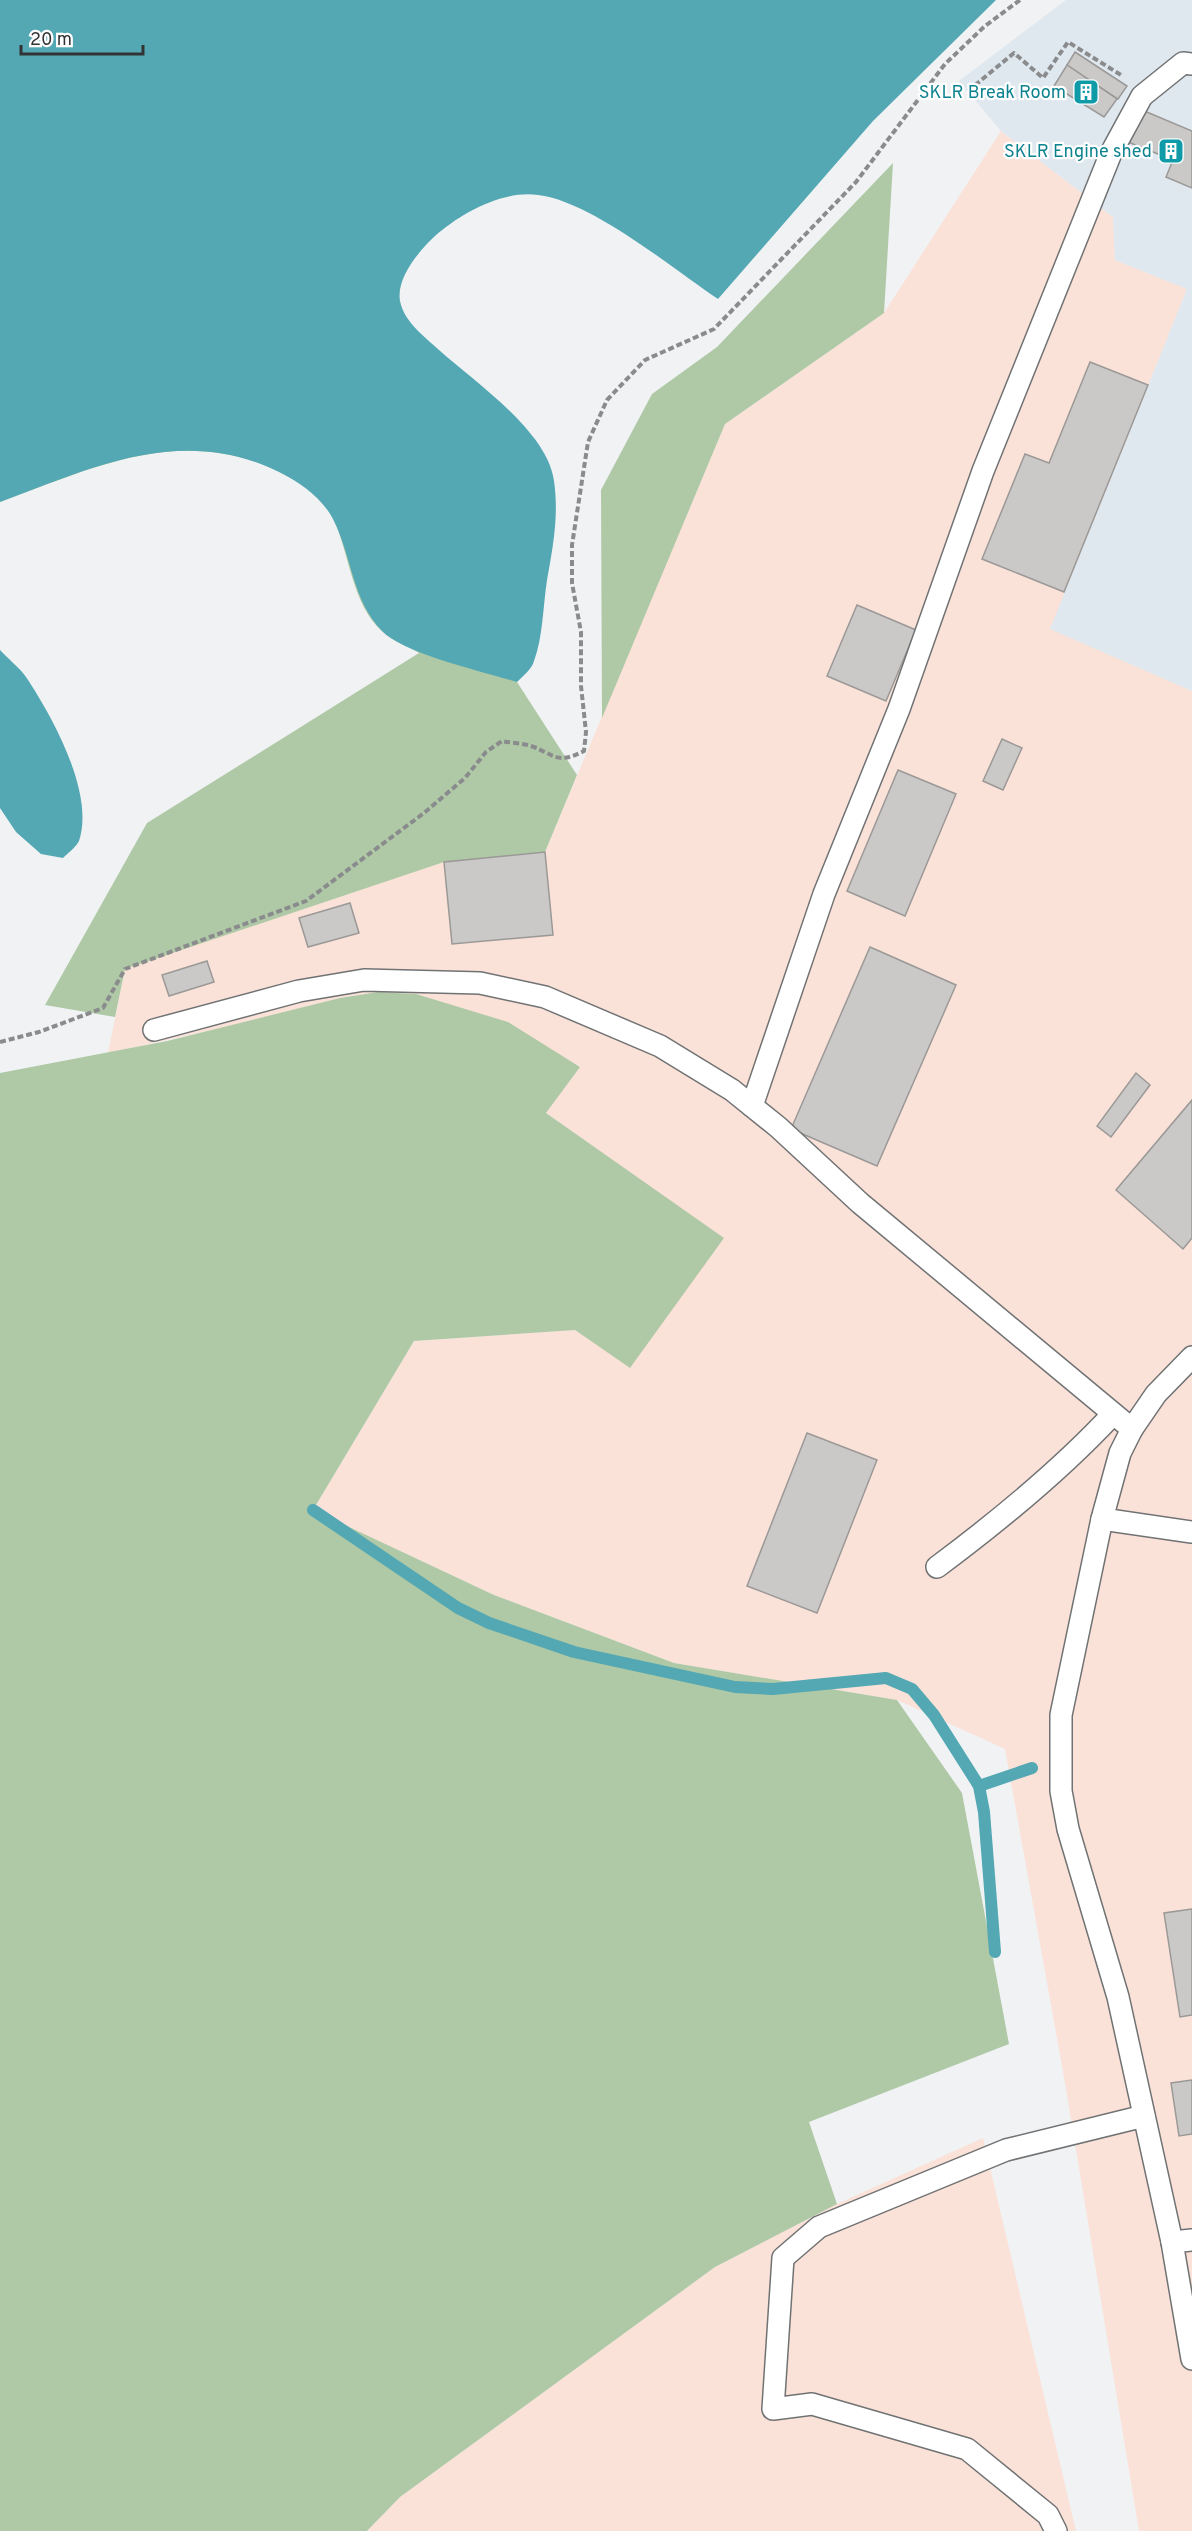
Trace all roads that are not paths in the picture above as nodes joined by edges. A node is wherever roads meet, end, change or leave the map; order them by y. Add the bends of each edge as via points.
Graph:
1 (1192, 64) edge
2 (154, 1030) dead end
3 (752, 1106) junction
4 (1192, 1357) edge
5 (1113, 1414) junction
6 (1132, 1429) junction
7 (1102, 1519) junction
8 (1192, 1532) edge
9 (937, 1567) dead end
10 (1144, 2116) junction
11 (1182, 2241) edge
12 (1192, 2359) edge
13 (1056, 2531) edge

1 - 3 lane via 1183,63 1142,96 1111,153 983,471 899,709 815,920
2 - 3 lane via 337,983 480,983 545,997 642,1037 688,1061
3 - 5 lane via 860,1203
4 - 6 lane via 1156,1394
5 - 6 lane
5 - 9 lane via 1070,1460
6 - 7 lane via 1120,1454
7 - 8 lane
7 - 10 lane via 1064,1692 1059,1769 1068,1829 1118,1997
10 - 11 lane
10 - 13 lane via 1006,2150 819,2227 783,2258 773,2409 813,2404 967,2449 1048,2516
11 - 12 lane

